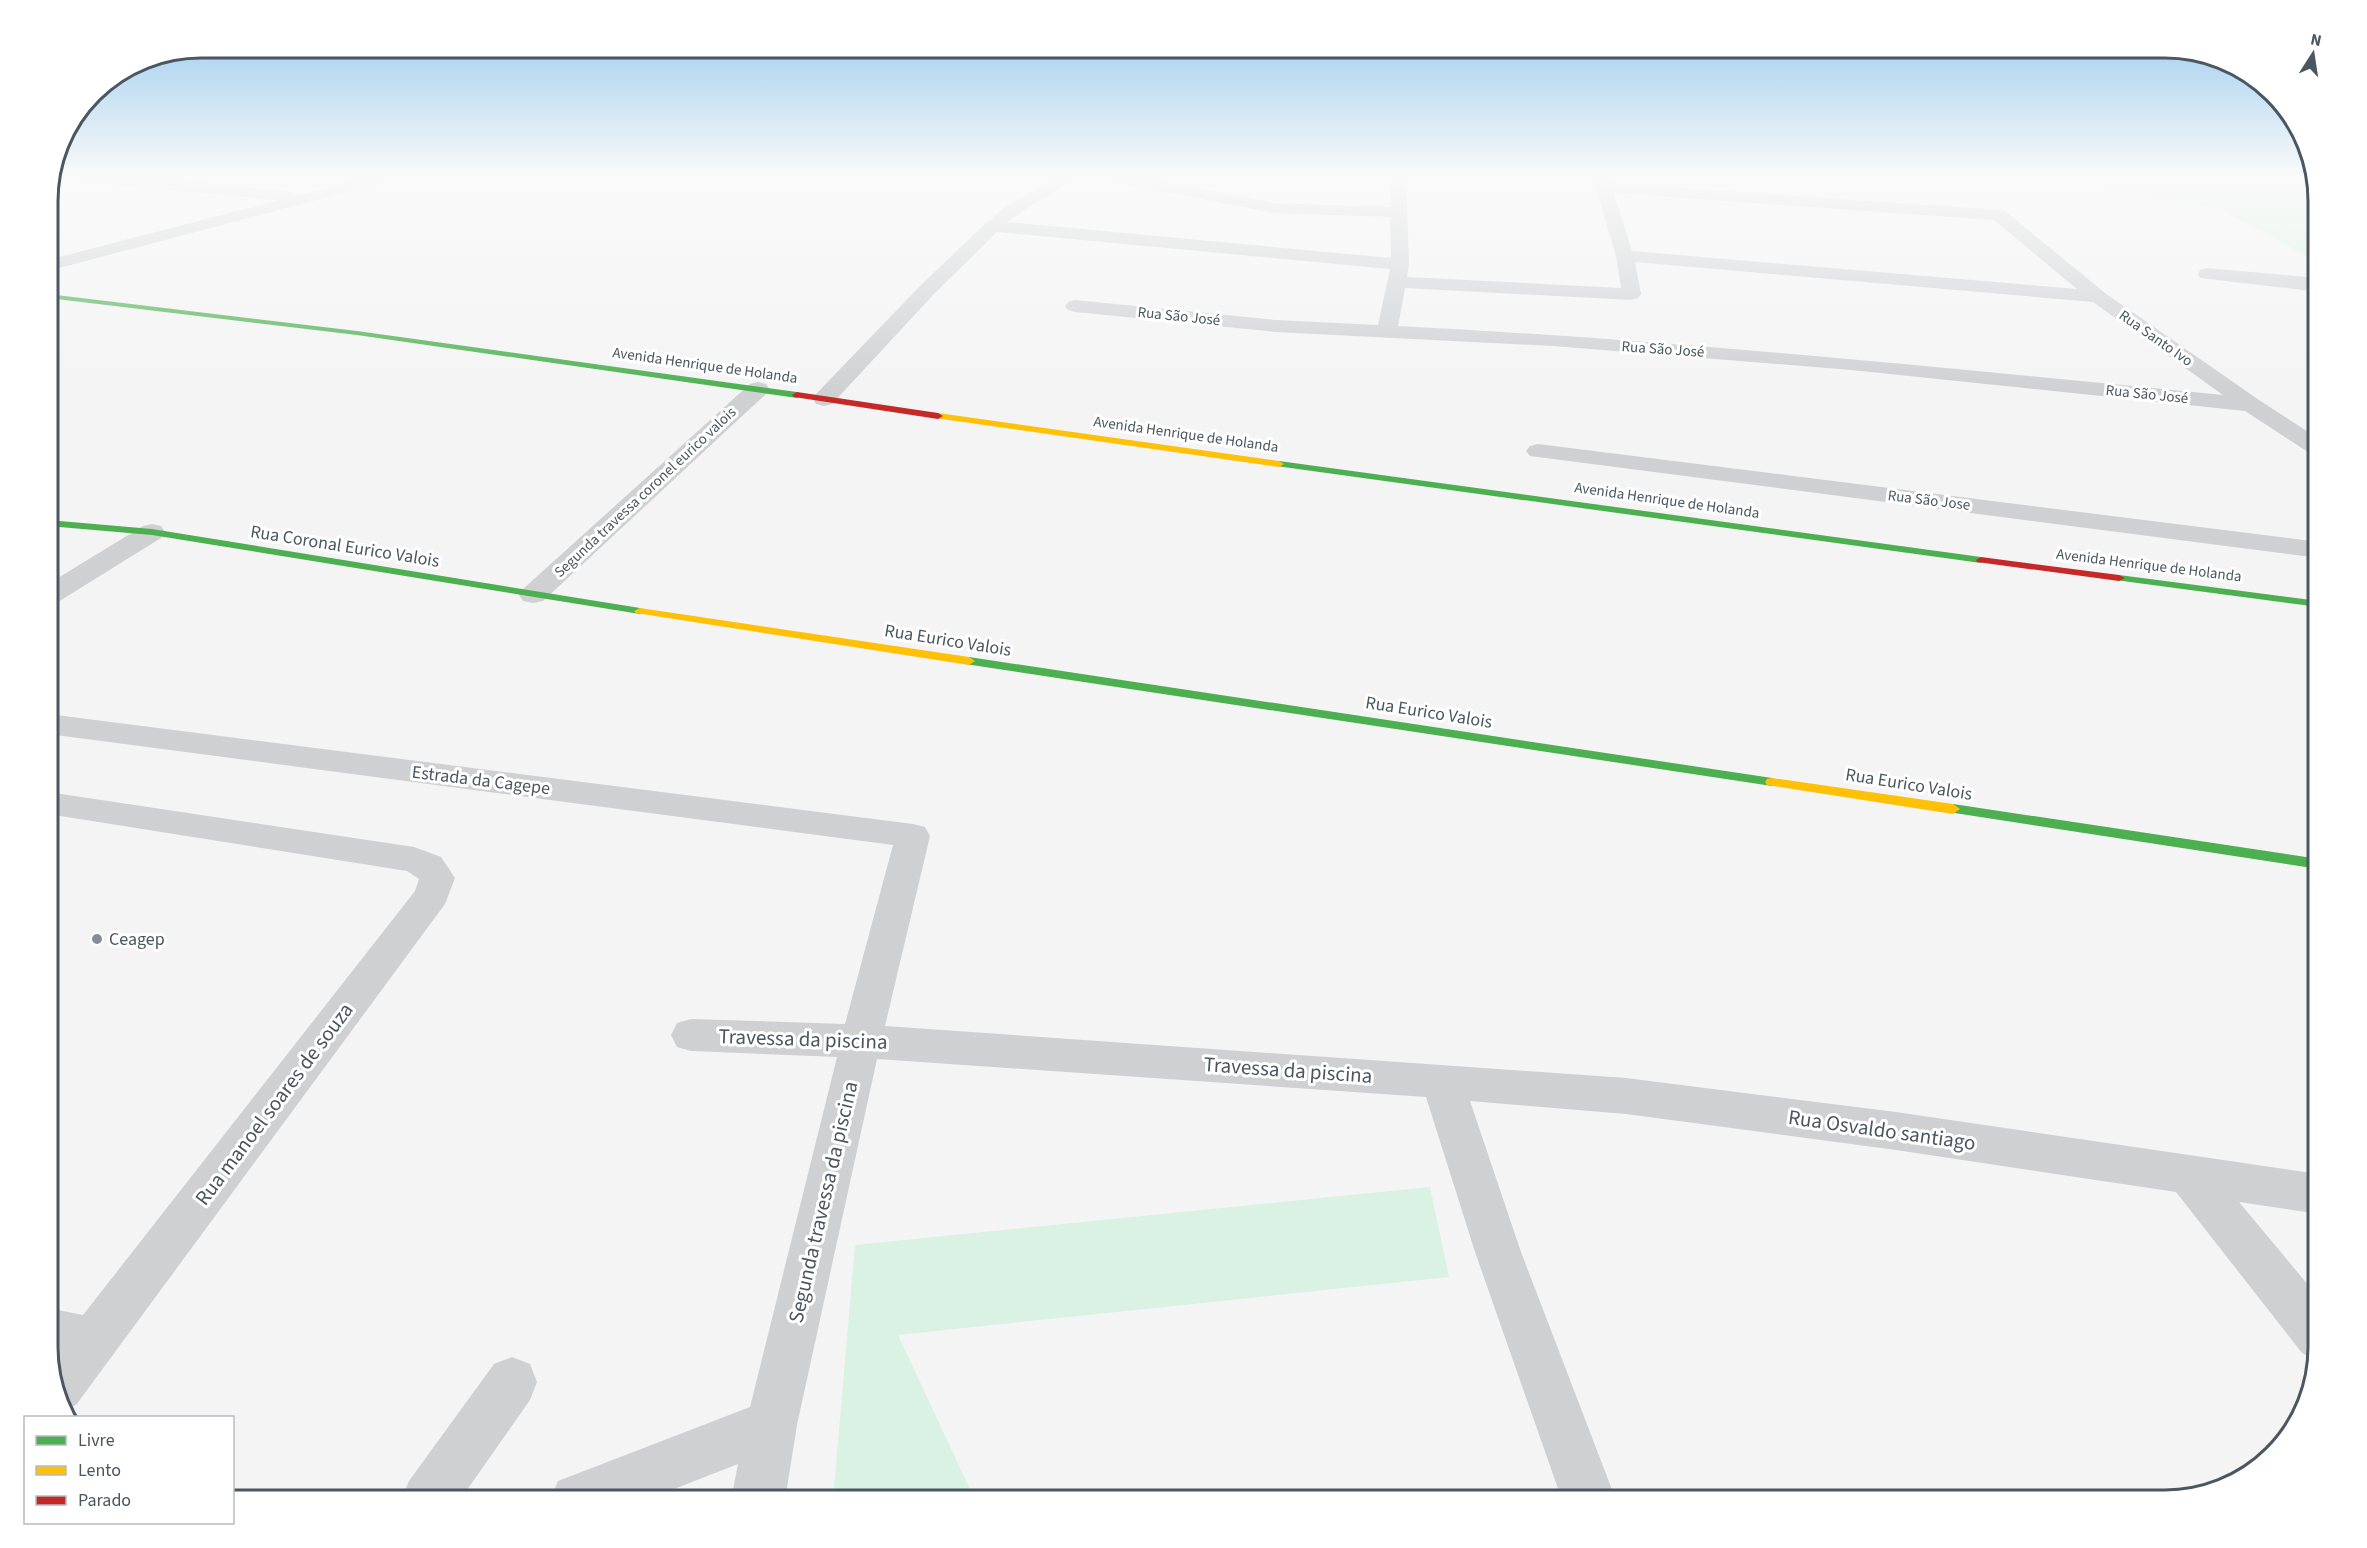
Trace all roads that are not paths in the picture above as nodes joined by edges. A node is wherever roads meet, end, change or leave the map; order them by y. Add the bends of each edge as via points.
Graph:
1 (120, 247) edge
2 (971, 247) edge
3 (1176, 247) edge
4 (1399, 247) edge
5 (1622, 247) edge
6 (2038, 247) edge
7 (1625, 256) junction
8 (59, 263) edge
9 (1399, 273) junction
10 (2206, 274) dead end
11 (2308, 283) edge
12 (59, 297) edge
13 (2098, 297) junction
14 (1075, 306) dead end
15 (1387, 331) junction
16 (758, 389) junction
17 (824, 399) junction
18 (2251, 405) junction
19 (2308, 442) edge
20 (1538, 451) dead end
21 (59, 524) edge
22 (152, 532) junction
23 (2308, 549) edge
24 (59, 589) edge
25 (533, 595) junction
26 (2308, 602) edge
27 (59, 725) edge
28 (59, 805) edge
29 (913, 836) joint
30 (2308, 862) edge
31 (691, 1035) dead end
32 (861, 1041) junction
33 (1442, 1081) junction
34 (2189, 1175) junction
35 (2308, 1192) edge
36 (2308, 1322) edge
37 (71, 1336) edge
38 (61, 1374) edge
39 (512, 1382) dead end
40 (771, 1425) junction
41 (435, 1490) edge
42 (603, 1490) edge
43 (760, 1490) edge
44 (1585, 1490) edge

1 - 8 street
2 - 17 street
3 - 9 street
4 - 9 street
5 - 7 street
6 - 13 street, Rua Santo Ivo
7 - 9 street via 1631,294
7 - 13 street
9 - 15 street
10 - 11 street
12 - 16 main road, Avenida Henrique de Holanda via 357,333
13 - 18 street, Rua Santo Ivo
14 - 15 street, Rua São José via 1276,326
15 - 18 street, Rua São José via 1851,364
16 - 17 main road, Avenida Henrique de Holanda
16 - 25 street, Segunda travessa coronel eurico valois
17 - 26 main road, Avenida Henrique de Holanda
18 - 19 street, Rua Santo Ivo
20 - 23 street, Rua São Jose
21 - 22 main road
22 - 24 street
22 - 25 main road, Rua Coronal Eurico Valois
25 - 30 main road, Rua Eurico Valois
27 - 29 street, Estrada da Cagepe
28 - 37 street, Rua manoel soares de souza via 414,860 428,866 437,878 432,895
29 - 32 street, Segunda travessa da piscina
31 - 32 street, Travessa da piscina
32 - 33 street, Travessa da piscina
32 - 40 street, Segunda travessa da piscina
33 - 34 street, Rua Osvaldo santiago via 1626,1096
33 - 44 street via 1498,1252
34 - 35 street, Rua Osvaldo santiago
34 - 36 street
37 - 38 street, Rua manoel soares de souza
39 - 41 street
40 - 42 street
40 - 43 street, Segunda travessa da piscina

